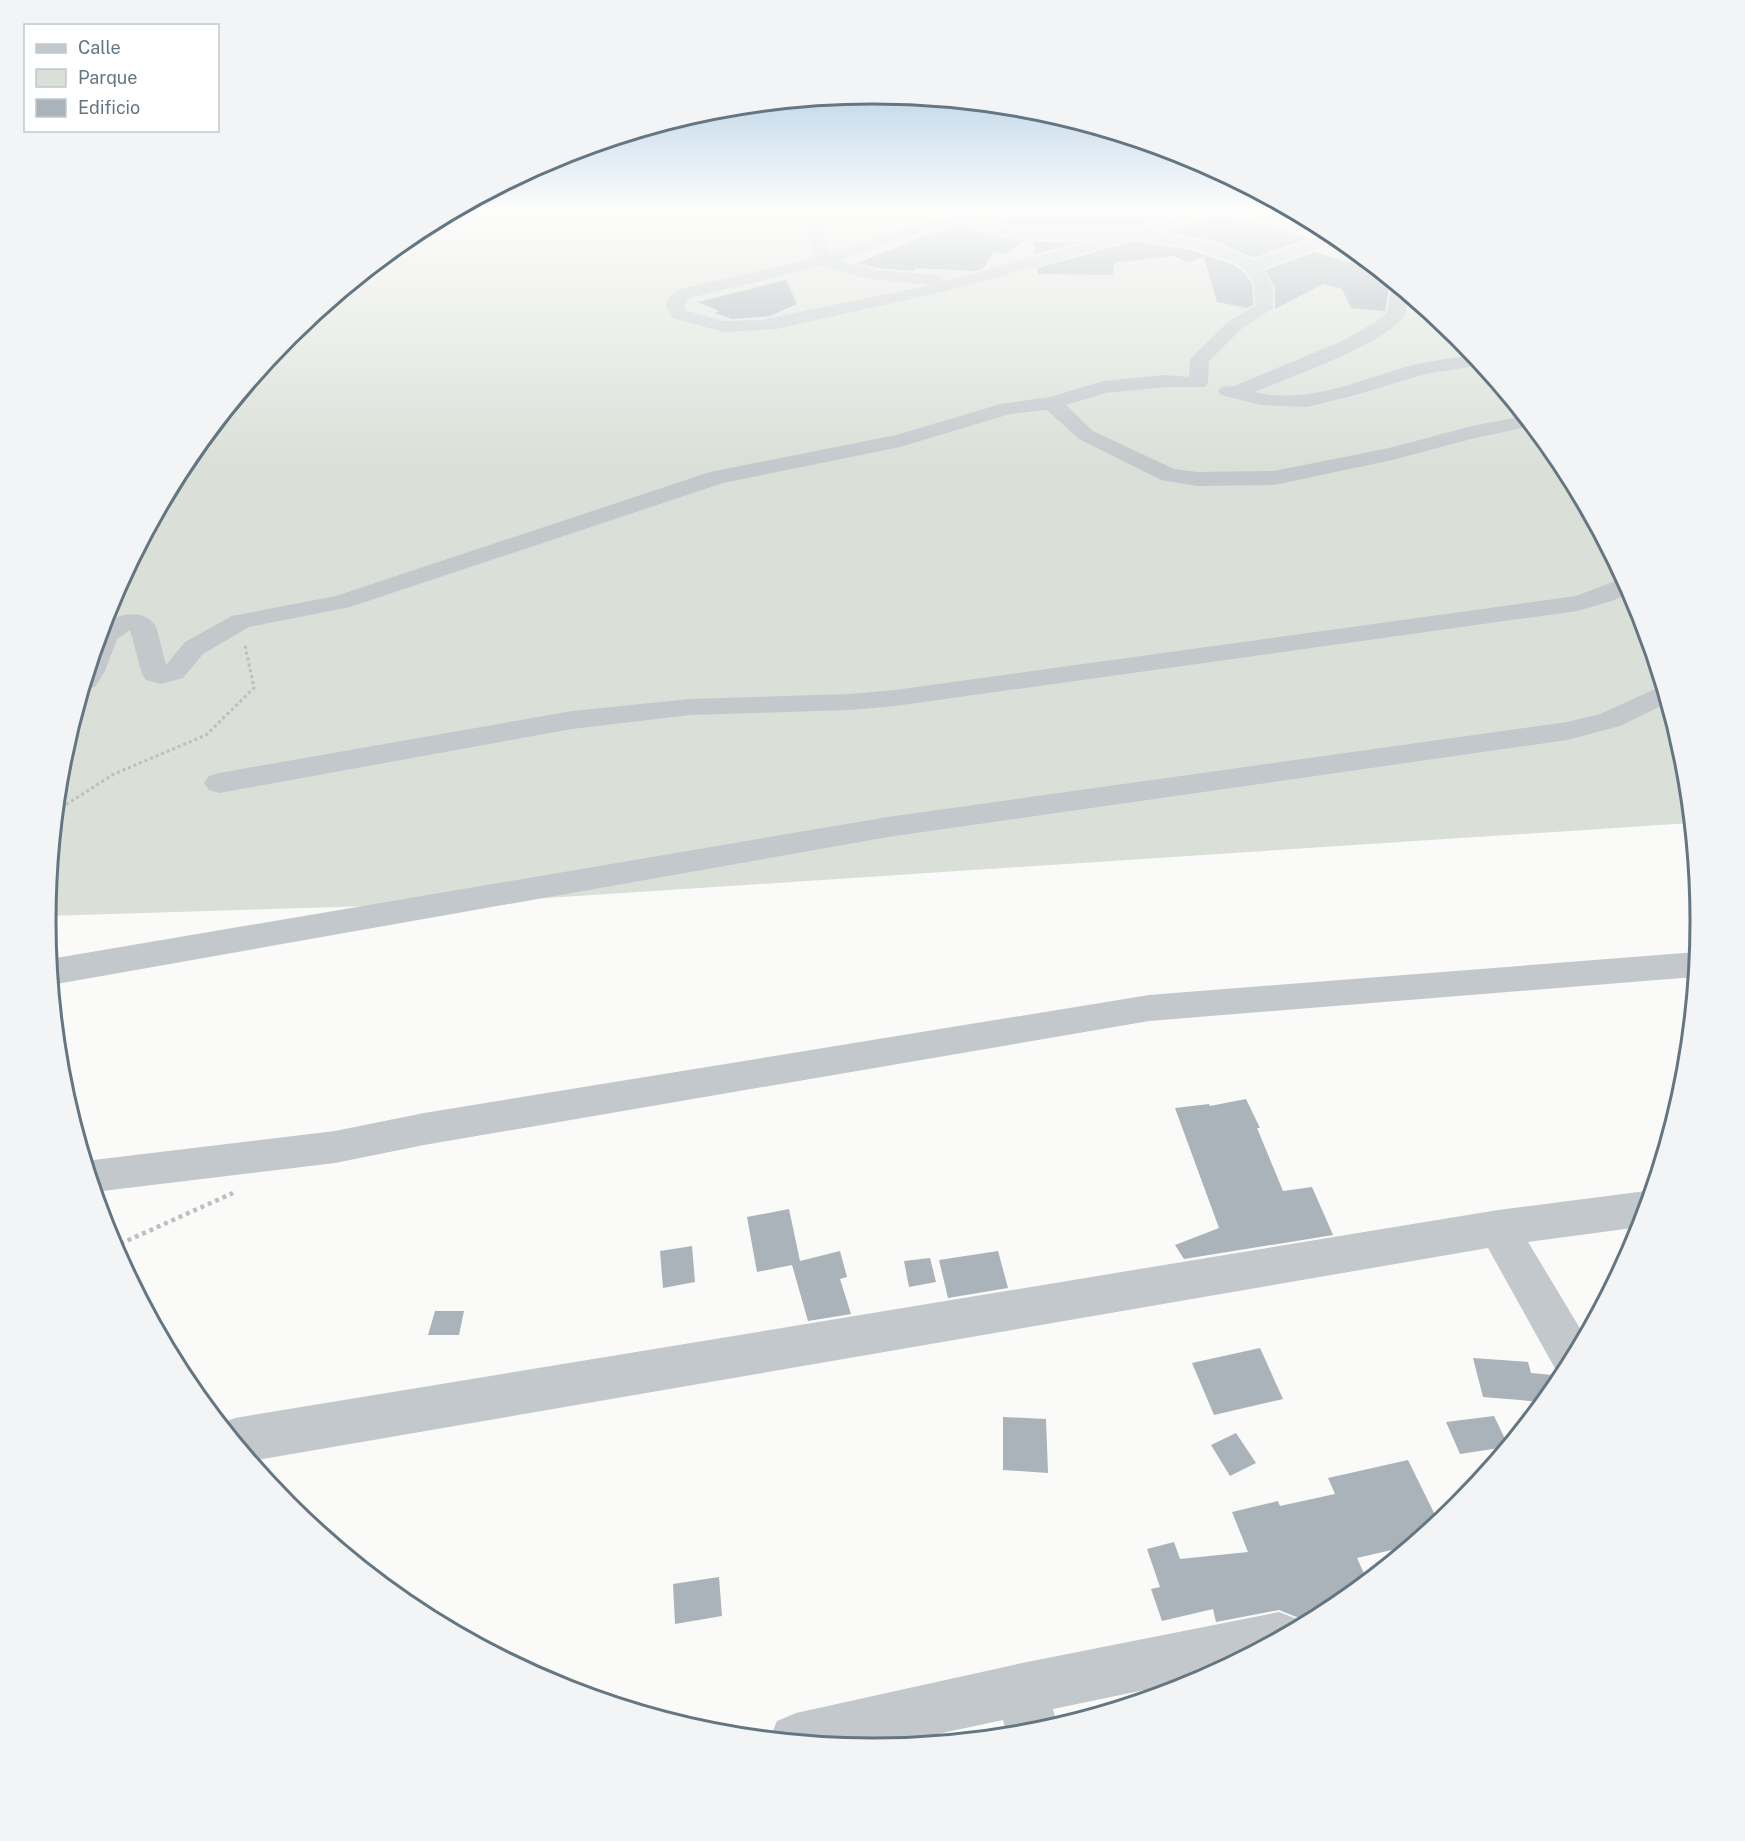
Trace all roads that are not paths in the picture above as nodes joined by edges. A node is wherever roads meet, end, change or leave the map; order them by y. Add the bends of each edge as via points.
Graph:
1 (681, 296) edge
2 (904, 296) edge
3 (1265, 296) edge
4 (1399, 296) edge
5 (1468, 362) edge
6 (1198, 383) junction
7 (1235, 393) junction
8 (1052, 403) junction
9 (1521, 422) edge
10 (1618, 589) edge
11 (109, 633) edge
12 (1658, 697) edge
13 (219, 783) dead end
14 (1688, 965) edge
15 (57, 971) edge
16 (97, 1175) edge
17 (1636, 1210) edge
18 (1498, 1228) junction
19 (1568, 1348) edge
20 (242, 1440) edge
21 (1246, 1647) edge
22 (1027, 1711) edge
23 (826, 1736) edge

1 - 2 street via 676,300 678,314 708,324 747,327
3 - 6 street via 1264,308 1235,325 1200,360
4 - 7 street via 1396,314 1383,327
5 - 7 street via 1420,369 1312,401 1259,401
6 - 7 street
6 - 8 street via 1167,381 1103,387
8 - 9 street via 1086,435 1169,475 1197,479 1274,478
8 - 11 street via 1008,408 900,441 718,477 341,602 241,621 194,648 174,672 161,676 155,674 143,626 136,621 118,624
10 - 13 street via 1577,603 895,698 690,707 572,720
12 - 15 street via 1610,720 1567,731 888,827
14 - 16 street via 1149,1008 335,1147
17 - 18 street
18 - 19 street
18 - 20 street
21 - 22 street
22 - 23 street

